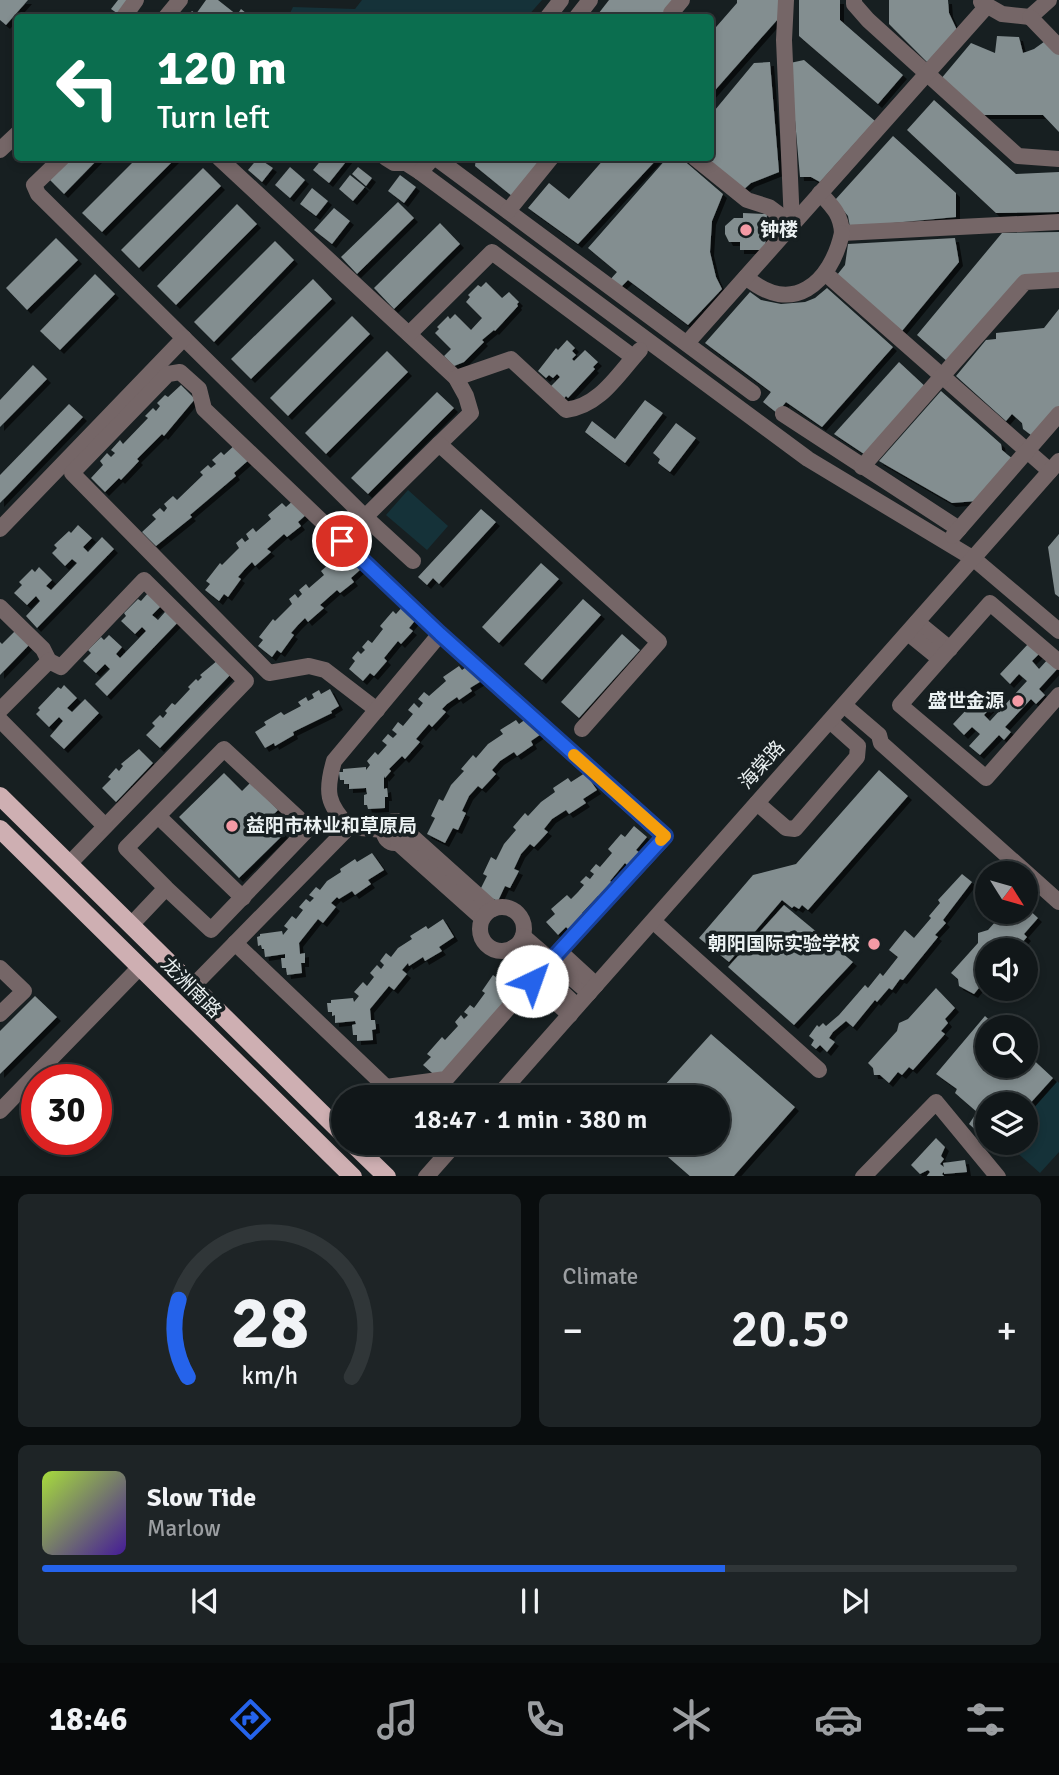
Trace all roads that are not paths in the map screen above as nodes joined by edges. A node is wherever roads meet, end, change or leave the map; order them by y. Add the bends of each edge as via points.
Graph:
1 (180, 0) edge
2 (561, 0) edge
3 (590, 0) edge
4 (682, 0) edge
5 (786, 0) edge
6 (854, 0) edge
7 (1049, 0) edge
8 (983, 3) edge
9 (1059, 11) edge
10 (168, 14) edge
11 (550, 14) edge
12 (579, 14) edge
13 (671, 14) edge
14 (1030, 17) junction
15 (1059, 47) edge
16 (927, 74) junction
17 (14, 137) edge
18 (0, 150) edge
19 (1059, 159) edge
20 (59, 161) edge
21 (222, 161) edge
22 (391, 161) edge
23 (432, 161) edge
24 (549, 161) edge
25 (699, 161) edge
26 (458, 164) edge
27 (420, 172) junction
28 (440, 187) junction
29 (820, 193) junction
30 (508, 211) junction
31 (1059, 222) edge
32 (792, 225) junction
33 (842, 233) junction
34 (825, 273) junction
35 (746, 277) junction
36 (1059, 280) edge
37 (409, 334) junction
38 (184, 338) junction
39 (648, 341) junction
40 (687, 344) junction
41 (633, 357) junction
42 (942, 376) junction
43 (456, 378) junction
44 (753, 393) dead end
45 (783, 414) dead end
46 (1059, 414) edge
47 (439, 444) junction
48 (1027, 451) junction
49 (1054, 466) edge
50 (862, 467) junction
51 (365, 517) junction
52 (0, 529) edge
53 (959, 529) junction
54 (947, 543) junction
55 (974, 559) junction
56 (414, 561) dead end
57 (0, 607) edge
58 (912, 627) junction
59 (1059, 631) edge
60 (440, 634) junction
61 (945, 654) junction
62 (49, 661) junction
63 (1059, 662) edge
64 (1059, 695) edge
65 (844, 705) junction
66 (0, 710) edge
67 (377, 710) junction
68 (0, 720) edge
69 (830, 721) junction
70 (582, 729) dead end
71 (0, 796) edge
72 (757, 803) junction
73 (158, 816) junction
74 (105, 827) junction
75 (349, 827) junction
76 (0, 829) edge
77 (69, 864) junction
78 (166, 888) junction
79 (243, 898) junction
80 (1059, 902) edge
81 (488, 914) junction
82 (653, 921) junction
83 (131, 925) junction
84 (518, 942) junction
85 (235, 943) junction
86 (546, 966) junction
87 (140, 967) junction
88 (0, 968) edge
89 (193, 986) junction
90 (592, 989) junction
91 (573, 1010) junction
92 (0, 1014) edge
93 (820, 1070) dead end
94 (507, 1085) edge
95 (0, 1111) edge
96 (331, 1122) edge
97 (364, 1155) edge
98 (445, 1155) edge
99 (352, 1176) edge
100 (386, 1176) edge
101 (427, 1176) edge
102 (864, 1176) edge
103 (997, 1176) edge

1 - 10 street
2 - 11 street
3 - 12 street
4 - 13 street
5 - 32 street
6 - 16 street via 868,20
7 - 9 street
7 - 14 street
8 - 14 street via 1002,14
8 - 16 street
14 - 15 street
16 - 19 street via 1018,156
16 - 29 street
17 - 18 street
20 - 38 street via 34,186 38,194
21 - 37 street
22 - 27 street
23 - 27 street
24 - 30 street
25 - 32 street via 747,200 769,206
26 - 28 street
26 - 30 street
27 - 28 street
28 - 39 street
29 - 32 street
29 - 33 street via 842,220
30 - 40 street
31 - 33 street
32 - 35 street
33 - 34 street via 838,252
34 - 35 street via 805,291 788,296 768,293
34 - 42 street
35 - 40 street
36 - 42 street via 1025,282
37 - 41 street via 492,251
37 - 43 street
38 - 51 street
38 - 52 street
39 - 41 street
39 - 54 street via 808,459
40 - 44 street
41 - 43 street via 595,400 566,410 511,359
42 - 48 street
42 - 50 street
43 - 47 street via 471,412
45 - 50 street
46 - 48 street
47 - 51 street
47 - 70 street via 659,642
48 - 49 street
48 - 53 street
49 - 55 street, 海棠路
50 - 53 street
51 - 56 street
53 - 54 street
54 - 55 street
55 - 58 street, 海棠路
55 - 59 street
57 - 62 street via 43,649
58 - 61 street
58 - 65 street, 海棠路
60 - 67 street
60 - 67 street via 204,409 199,389 180,372 168,374 72,473 269,673 309,666 326,670
60 - 86 street via 665,836
61 - 63 street via 990,603
61 - 64 street via 900,705 986,778
62 - 66 street
62 - 74 street via 61,667 144,580 246,681
65 - 69 street, 海棠路
65 - 80 street
67 - 75 street via 334,761 328,781 329,800
68 - 74 street
69 - 72 street, 海棠路
69 - 72 street via 858,747 857,757 794,829 786,828
71 - 77 main road, 龙洲南路
72 - 82 street, 海棠路
73 - 78 street via 126,848
73 - 79 street
73 - 79 street via 224,749 309,828
74 - 77 street
75 - 81 street via 384,830 394,821 403,825 402,837
75 - 85 street
76 - 87 main road, 龙洲南路
77 - 83 main road, 龙洲南路
78 - 79 street via 211,930
78 - 83 street
81 - 84 street via 508,907 519,915 524,929
81 - 84 street via 480,933 487,945 500,951
82 - 90 street, 海棠路
82 - 93 street
83 - 89 main road, 龙洲南路
84 - 86 street
85 - 86 street via 386,1087 446,1079
85 - 89 street
86 - 90 street
86 - 91 street
87 - 95 street
87 - 99 main road, 龙洲南路
88 - 92 street via 24,990
89 - 96 main road, 龙洲南路
90 - 91 street, 海棠路
91 - 94 street, 海棠路
97 - 100 main road
98 - 101 street
102 - 103 street via 936,1102

